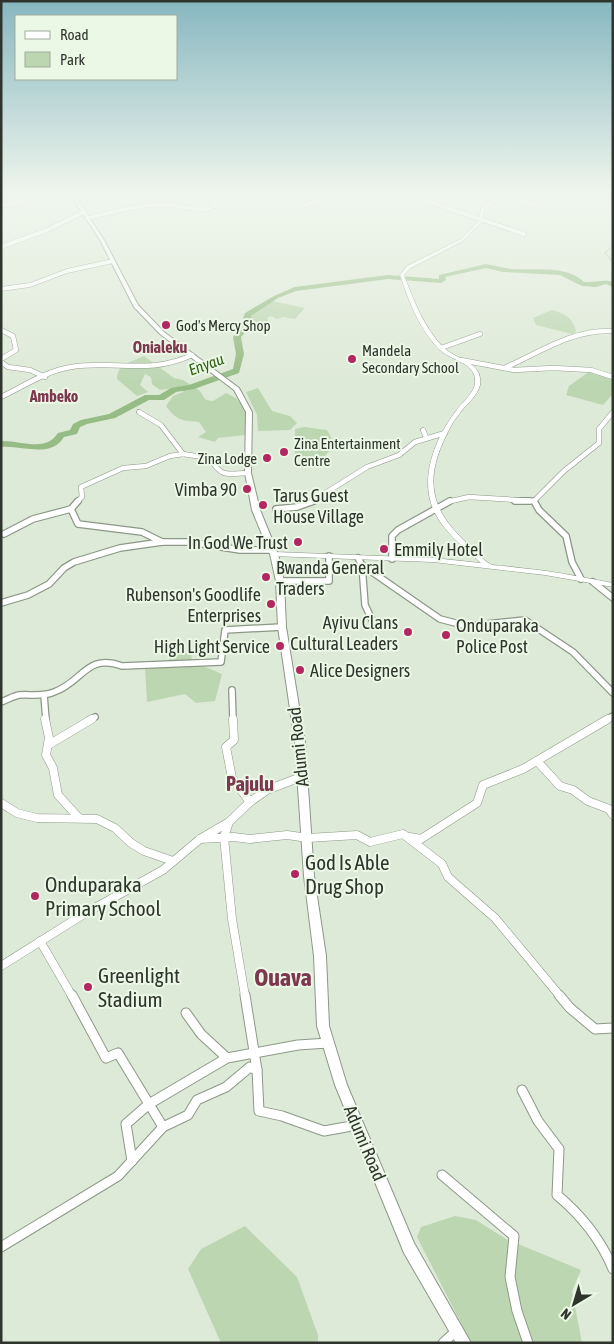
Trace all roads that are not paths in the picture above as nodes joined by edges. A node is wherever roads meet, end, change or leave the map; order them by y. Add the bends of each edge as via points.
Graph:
1 (111, 257) edge
2 (430, 257) edge
3 (113, 261) junction
4 (1, 288) edge
5 (1, 330) edge
6 (612, 331) edge
7 (480, 334) dead end
8 (441, 348) junction
9 (192, 355) junction
10 (460, 360) junction
11 (1, 361) edge
12 (504, 368) junction
13 (44, 377) junction
14 (613, 377) edge
15 (1, 397) edge
16 (139, 412) dead end
17 (613, 412) edge
18 (423, 430) dead end
19 (445, 433) junction
20 (426, 437) junction
21 (183, 454) junction
22 (248, 473) junction
23 (534, 501) junction
24 (71, 509) junction
25 (276, 510) dead end
26 (436, 510) junction
27 (4, 534) dead end
28 (162, 542) junction
29 (273, 552) junction
30 (329, 556) junction
31 (358, 558) junction
32 (392, 559) junction
33 (362, 566) junction
34 (488, 566) junction
35 (581, 579) junction
36 (280, 581) junction
37 (593, 582) junction
38 (613, 585) edge
39 (613, 598) edge
40 (1, 603) edge
41 (375, 626) dead end
42 (282, 627) junction
43 (232, 690) dead end
44 (613, 693) edge
45 (44, 694) junction
46 (1, 702) edge
47 (613, 716) edge
48 (95, 717) dead end
49 (50, 744) junction
50 (538, 761) junction
51 (300, 778) junction
52 (250, 802) junction
53 (1, 803) edge
54 (613, 815) edge
55 (79, 818) junction
56 (229, 822) junction
57 (224, 837) junction
58 (409, 837) junction
59 (308, 838) junction
60 (200, 839) junction
61 (173, 861) junction
62 (40, 941) junction
63 (1, 966) edge
64 (186, 1014) dead end
65 (613, 1028) edge
66 (328, 1043) junction
67 (255, 1052) junction
68 (227, 1058) junction
69 (257, 1070) junction
70 (522, 1090) dead end
71 (150, 1104) junction
72 (357, 1125) junction
73 (163, 1127) junction
74 (132, 1161) junction
75 (442, 1175) dead end
76 (1, 1247) edge
77 (613, 1269) edge
78 (458, 1330) junction
79 (443, 1343) edge
80 (464, 1343) edge
81 (528, 1343) edge

1 - 3 main road, Adumi Road
2 - 8 street via 409,267 402,277 409,298
3 - 4 street via 67,271 30,285
3 - 9 main road, Adumi Road via 128,292 145,316
5 - 11 street via 12,336 16,350
6 - 12 street via 599,329 577,333
7 - 8 street
8 - 10 street
9 - 13 street via 150,369 76,366
9 - 22 main road, Adumi Road via 237,389 249,412
10 - 12 street
10 - 19 street via 474,370 478,382 472,396 457,412
11 - 13 street via 8,367 30,370
12 - 14 street via 591,370
13 - 15 street
16 - 21 street via 161,425
17 - 23 street via 598,428 599,443 564,470
18 - 20 street
19 - 20 street
19 - 26 street via 429,477
20 - 25 street via 399,455 367,467 315,500 294,508
21 - 22 street via 209,458 224,474
21 - 24 street via 146,466 123,468 81,487 82,498
22 - 29 main road, Adumi Road via 256,510
23 - 26 street via 460,498
23 - 35 street via 566,536 572,562
24 - 27 street via 33,519
24 - 28 street via 79,524 142,532
26 - 32 street via 392,536
26 - 34 street
28 - 29 street via 202,542 240,550
28 - 40 street via 120,548 78,560 64,568 49,584
29 - 30 street
29 - 36 main road, Adumi Road
30 - 31 street
30 - 36 street via 329,580
31 - 32 street
31 - 33 street
32 - 34 street
33 - 41 street via 363,603
33 - 44 street via 452,624 480,626 525,620 573,652
34 - 35 street
35 - 37 street
36 - 42 main road, Adumi Road
37 - 38 street
37 - 39 street
42 - 45 street via 225,630 221,662 122,666 97,662 63,688
42 - 51 main road, Adumi Road via 300,743
43 - 52 street via 234,740 226,747 232,778
45 - 46 street via 19,694
45 - 49 street via 42,711 48,725
47 - 50 street
48 - 49 street
49 - 55 street via 46,755 53,768 58,795
50 - 54 street via 560,786 609,809
50 - 58 street via 483,785 478,803 421,839
51 - 52 street via 267,790
51 - 59 main road, Adumi Road
52 - 56 street
53 - 55 street via 17,813 38,818
55 - 61 street via 89,817 104,822 144,851
56 - 57 street
56 - 60 street
57 - 59 street via 250,839 287,835
57 - 60 street
57 - 67 street via 232,919
58 - 59 street via 396,834 370,842 357,835
58 - 65 street via 442,864 448,876 495,918 570,1008 595,1029
59 - 66 main road, Adumi Road via 310,884 320,956 323,1026
60 - 61 street
61 - 62 street via 163,870
62 - 63 street
62 - 71 street via 106,1058 118,1053
64 - 68 street via 201,1034
66 - 67 street
66 - 72 main road, Adumi Road
67 - 68 street
67 - 69 street
68 - 71 street
69 - 72 street via 259,1111 324,1131
69 - 73 street via 250,1067 237,1081 213,1096 197,1100 188,1115
70 - 77 street via 559,1149 557,1195 592,1233
71 - 73 street
71 - 74 street via 126,1124
72 - 78 main road, Adumi Road via 409,1248
73 - 74 street
74 - 76 street via 105,1185
75 - 81 street via 514,1236 510,1277
78 - 79 street
78 - 80 main road, Adumi Road

